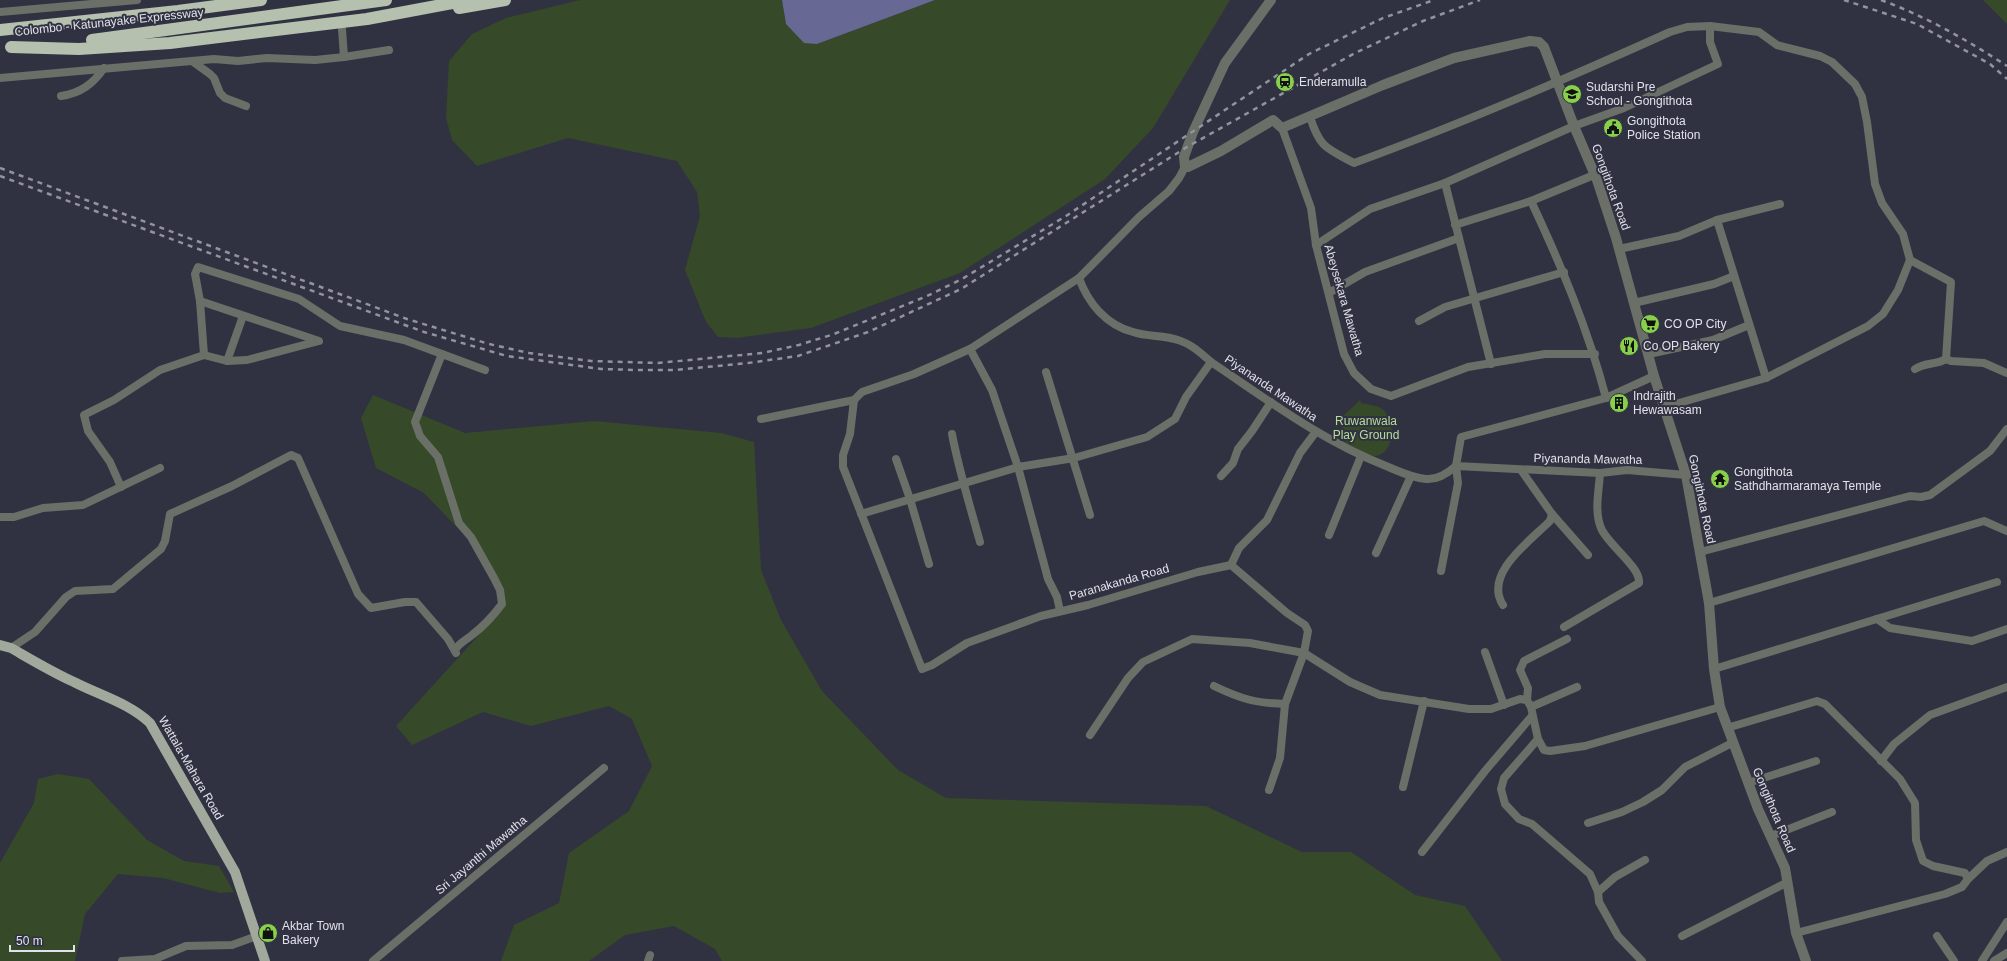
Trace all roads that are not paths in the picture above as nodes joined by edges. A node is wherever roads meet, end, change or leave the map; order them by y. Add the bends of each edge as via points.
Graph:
1 (137, 0) edge
2 (261, 0) edge
3 (386, 0) edge
4 (428, 0) edge
5 (468, 0) edge
6 (505, 0) edge
7 (1271, 0) edge
8 (0, 12) edge
9 (1710, 26) junction
10 (342, 29) junction
11 (0, 30) edge
12 (51, 44) junction
13 (5, 47) edge
14 (101, 47) junction
15 (389, 50) dead end
16 (344, 57) junction
17 (192, 61) junction
18 (104, 68) junction
19 (0, 78) edge
20 (1558, 83) junction
21 (61, 96) dead end
22 (246, 106) dead end
23 (1310, 116) junction
24 (1574, 126) junction
25 (1282, 128) junction
26 (1185, 167) junction
27 (1594, 174) junction
28 (1445, 183) junction
29 (1531, 201) junction
30 (1780, 204) dead end
31 (1717, 220) junction
32 (1455, 225) junction
33 (1458, 238) junction
34 (1316, 245) junction
35 (1619, 249) junction
36 (1910, 260) junction
37 (1564, 272) junction
38 (1734, 276) junction
39 (1079, 278) junction
40 (1329, 293) junction
41 (1475, 298) junction
42 (200, 301) junction
43 (1634, 303) junction
44 (242, 316) junction
45 (1419, 321) dead end
46 (1749, 325) junction
47 (970, 349) junction
48 (442, 354) junction
49 (1595, 354) junction
50 (1649, 354) junction
51 (204, 355) junction
52 (1946, 359) junction
53 (227, 361) junction
54 (1211, 362) junction
55 (1491, 364) junction
56 (1915, 369) dead end
57 (485, 370) dead end
58 (1046, 372) dead end
59 (2007, 373) edge
60 (1654, 376) junction
61 (1766, 378) junction
62 (1606, 398) junction
63 (854, 400) junction
64 (1271, 402) junction
65 (1665, 407) junction
66 (761, 419) dead end
67 (2007, 429) edge
68 (1316, 433) junction
69 (952, 434) dead end
70 (1361, 456) junction
71 (1074, 458) junction
72 (896, 459) dead end
73 (1456, 466) junction
74 (1018, 467) junction
75 (160, 468) dead end
76 (1521, 470) junction
77 (1600, 473) junction
78 (1686, 475) junction
79 (1221, 476) dead end
80 (1411, 476) junction
81 (965, 484) junction
82 (121, 487) junction
83 (910, 500) junction
84 (861, 514) junction
85 (1552, 514) junction
86 (1090, 515) dead end
87 (0, 517) edge
88 (2007, 531) edge
89 (1329, 535) dead end
90 (980, 542) dead end
91 (1700, 552) junction
92 (1376, 553) dead end
93 (1588, 555) dead end
94 (929, 564) dead end
95 (1231, 565) junction
96 (1441, 571) dead end
97 (1997, 582) dead end
98 (1709, 603) junction
99 (1503, 605) dead end
100 (1060, 611) junction
101 (1877, 619) junction
102 (1564, 627) dead end
103 (2007, 629) edge
104 (1567, 639) dead end
105 (0, 645) edge
106 (11, 648) junction
107 (1485, 652) dead end
108 (1304, 653) junction
109 (1714, 669) junction
110 (1214, 686) dead end
111 (1577, 686) dead end
112 (2007, 687) edge
113 (1424, 701) junction
114 (1529, 703) junction
115 (1285, 704) junction
116 (1504, 705) junction
117 (1720, 707) junction
118 (1532, 716) junction
119 (1727, 728) junction
120 (1090, 735) dead end
121 (1538, 739) junction
122 (1732, 743) junction
123 (1816, 761) dead end
124 (1881, 761) junction
125 (604, 768) dead end
126 (1748, 783) junction
127 (1403, 787) dead end
128 (1269, 790) dead end
129 (1832, 812) dead end
130 (1588, 823) dead end
131 (1771, 836) junction
132 (1422, 852) dead end
133 (2007, 852) edge
134 (1645, 860) dead end
135 (1968, 879) junction
136 (1788, 882) junction
137 (1598, 892) junction
138 (2007, 922) edge
139 (1796, 933) junction
140 (257, 936) junction
141 (1682, 936) dead end
142 (1937, 936) dead end
143 (2007, 953) edge
144 (139, 960) edge
145 (122, 961) edge
146 (265, 961) edge
147 (373, 961) edge
148 (1642, 961) edge
149 (1806, 961) edge
150 (1954, 961) edge
151 (1982, 961) edge
152 (1994, 961) edge

1 - 8 street
2 - 11 highway, Colombo - Katunayake Expressway
3 - 12 highway, Colombo - Katunayake Expressway
4 - 12 highway via 365,11 188,33
5 - 14 highway via 367,19 170,43
6 - 10 highway
7 - 26 street via 1225,63 1191,137 1184,157
9 - 20 street via 1687,27 1670,32
9 - 24 street via 1710,42 1718,64 1624,108
9 - 36 street via 1759,32 1777,45 1820,56 1832,62 1855,84 1862,97 1876,184 1882,203 1903,234
10 - 14 highway via 170,48
10 - 16 street
12 - 13 highway, Colombo - Katunayake Expressway
13 - 14 highway
15 - 16 street
16 - 17 street via 315,60 267,58
17 - 18 street
17 - 22 street via 214,78 225,98
18 - 19 street
18 - 21 street via 87,87 75,94
20 - 23 street via 1516,98 1426,137 1354,163 1325,148 1315,132
20 - 23 street, Gongithota Road via 1544,47 1539,42 1530,42 1454,58
20 - 24 street, Gongithota Road
23 - 25 street
24 - 27 street, Gongithota Road
24 - 28 street
25 - 26 street via 1273,120 1221,151
25 - 34 street, Abeysekara Mawatha via 1311,208
26 - 39 street via 1169,191 1139,217
27 - 29 street
27 - 35 street, Gongithota Road
28 - 32 street
28 - 34 street via 1370,209
29 - 32 street
29 - 37 street
30 - 31 street
31 - 35 street via 1679,236
31 - 38 street
32 - 33 street
33 - 40 street via 1365,272
33 - 41 street
34 - 40 street, Abeysekara Mawatha
35 - 43 street, Gongithota Road
36 - 52 street via 1951,282
36 - 61 street via 1898,290 1883,314 1868,326
37 - 41 street
37 - 49 street
38 - 43 street via 1714,284
38 - 46 street
39 - 47 street
39 - 54 street, Piyananda Mawatha via 1084,293 1096,310 1112,321 1132,332 1178,339 1196,348
40 - 55 street, Abeysekara Mawatha via 1344,354 1354,373 1371,389 1391,396 1468,367
41 - 45 street via 1445,307
41 - 55 street
42 - 44 street
42 - 48 street via 195,274 198,267 299,299 340,326 404,340
42 - 51 street
43 - 50 street, Gongithota Road
44 - 53 street
44 - 53 street via 319,341 247,360
46 - 50 street via 1713,340
46 - 61 street
47 - 63 street via 914,374 862,392
47 - 74 street via 992,390
48 - 57 street
48 - 106 street via 415,422 420,436 438,457 459,523 494,578 500,590 502,604 492,617 458,645 455,651 416,602 371,608 358,594 298,458 291,455 232,486 170,514 166,541 161,549 113,589 75,591 66,597 35,632
49 - 55 street, Abeysekara Mawatha via 1545,354
49 - 62 street
50 - 60 street, Gongithota Road
51 - 53 street
51 - 82 street via 160,370 114,400 84,415 88,431 110,462
52 - 56 street via 1939,363 1925,363
52 - 59 street via 1951,362 1984,363
54 - 64 street, Piyananda Mawatha
54 - 71 street via 1186,397 1175,419 1147,437
58 - 71 street
60 - 62 street
60 - 65 street, Gongithota Road
61 - 65 street
62 - 73 street via 1461,437
63 - 66 street
63 - 84 street via 843,467
64 - 68 street, Piyananda Mawatha
64 - 79 street via 1238,449 1233,463
65 - 78 street, Gongithota Road
67 - 91 street via 1990,451 1930,495 1910,496
68 - 70 street, Piyananda Mawatha
68 - 95 street via 1300,453 1267,520 1239,548
69 - 81 street
70 - 80 street, Piyananda Mawatha
70 - 89 street
71 - 74 street
71 - 86 street
72 - 83 street
73 - 76 street, Piyananda Mawatha
73 - 80 street, Piyananda Mawatha via 1445,475 1427,479
73 - 96 street via 1458,483
74 - 81 street
74 - 100 street via 1048,579 1057,597
75 - 82 street
76 - 77 street, Piyananda Mawatha
76 - 85 street
77 - 78 street, Piyananda Mawatha via 1627,470
77 - 102 street via 1597,514 1601,530 1633,569 1639,584
78 - 91 street, Gongithota Road
80 - 92 street
81 - 83 street
81 - 90 street
82 - 87 street via 83,504 43,508 14,517
83 - 84 street
83 - 94 street
84 - 100 street, Paranakanda Road via 922,669 966,643
85 - 93 street
85 - 99 street via 1550,521 1504,568 1498,582 1498,597
88 - 98 street via 1984,520
91 - 98 street, Gongithota Road
95 - 100 street, Paranakanda Road
95 - 108 street via 1287,613 1305,625 1308,632
97 - 101 street
98 - 109 street, Gongithota Road
101 - 103 street via 1890,628 1972,640
101 - 109 street
104 - 114 street via 1524,661 1520,670 1528,688
105 - 106 main road, Wattala-Mahara Road
106 - 140 main road, Wattala-Mahara Road via 73,682 127,706 150,723 235,872
107 - 116 street
108 - 113 street via 1350,682 1380,695
108 - 115 street
108 - 120 street via 1250,643 1192,639 1142,662 1128,678
109 - 117 street, Gongithota Road
110 - 115 street via 1240,698 1259,703
111 - 114 street
112 - 124 street via 1930,715 1894,744
113 - 116 street via 1469,709 1491,710
113 - 127 street
114 - 116 street via 1520,699
114 - 118 street
115 - 128 street via 1280,758
117 - 119 street, Gongithota Road
117 - 121 street via 1585,746 1550,751 1544,750
118 - 121 street
118 - 132 street
119 - 122 street, Gongithota Road
119 - 124 street via 1817,701 1825,704
121 - 137 street via 1504,778 1501,789 1505,804 1519,819 1532,824 1590,874
122 - 126 street, Gongithota Road
122 - 130 street via 1685,767 1662,790 1643,802
123 - 126 street
124 - 135 street via 1900,779 1915,803 1916,840 1923,861 1933,866 1965,873
125 - 147 street, Sri Jayanthi Mawatha
126 - 131 street, Gongithota Road
129 - 131 street
131 - 136 street, Gongithota Road via 1785,868
133 - 135 street via 1986,862
134 - 137 street via 1615,877
135 - 139 street via 1962,887 1945,894
136 - 139 street, Gongithota Road
136 - 141 street
137 - 148 street via 1599,902 1618,936
138 - 151 street
139 - 149 street, Gongithota Road
140 - 144 street via 232,944 186,946 155,959
140 - 146 main road, Wattala-Mahara Road
142 - 150 street
143 - 152 street
144 - 145 street

